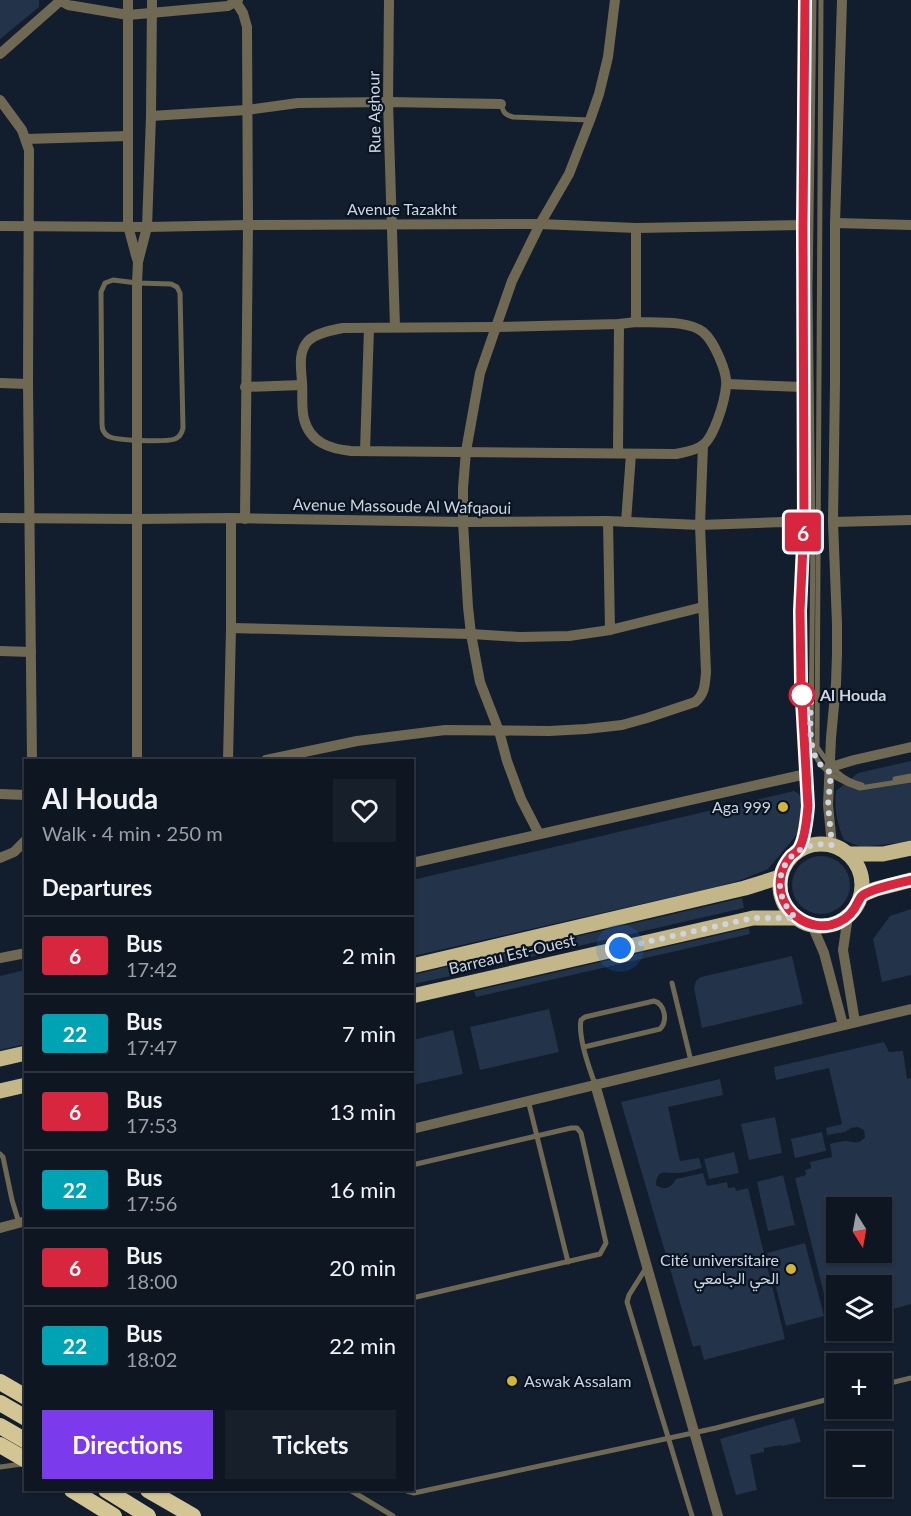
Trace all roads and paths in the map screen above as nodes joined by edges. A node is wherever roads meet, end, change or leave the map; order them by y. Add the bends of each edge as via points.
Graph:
1 (59, 0) edge
2 (128, 0) edge
3 (152, 0) edge
4 (388, 0) edge
5 (615, 0) edge
6 (805, 0) edge
7 (814, 0) edge
8 (821, 0) edge
9 (842, 0) edge
10 (237, 1) edge
11 (152, 14) junction
12 (128, 15) junction
13 (0, 54) edge
14 (0, 100) edge
15 (388, 102) junction
16 (501, 104) joint
17 (247, 110) junction
18 (151, 116) junction
19 (590, 120) junction
20 (128, 136) junction
21 (27, 139) junction
22 (835, 223) junction
23 (391, 224) junction
24 (540, 224) junction
25 (248, 225) junction
26 (803, 225) junction
27 (911, 225) edge
28 (0, 226) edge
29 (28, 226) junction
30 (128, 226) junction
31 (147, 227) junction
32 (636, 228) junction
33 (138, 262) junction
34 (137, 283) junction
35 (636, 322) junction
36 (619, 324) junction
37 (394, 327) junction
38 (495, 327) junction
39 (369, 328) junction
40 (0, 383) edge
41 (28, 384) junction
42 (727, 384) junction
43 (302, 385) junction
44 (245, 387) junction
45 (803, 387) junction
46 (136, 440) junction
47 (703, 445) junction
48 (364, 451) junction
49 (466, 451) junction
50 (618, 453) junction
51 (630, 454) junction
52 (0, 518) edge
53 (231, 518) junction
54 (30, 519) junction
55 (137, 519) junction
56 (245, 519) junction
57 (911, 520) edge
58 (608, 521) junction
59 (463, 522) junction
60 (626, 522) junction
61 (833, 522) junction
62 (804, 523) junction
63 (700, 525) junction
64 (703, 607) junction
65 (231, 628) junction
66 (610, 630) junction
67 (471, 634) junction
68 (0, 651) edge
69 (31, 652) junction
70 (499, 731) junction
71 (911, 747) edge
72 (32, 759) edge
73 (137, 759) edge
74 (228, 759) edge
75 (271, 759) edge
76 (831, 770) junction
77 (806, 774) junction
78 (911, 778) edge
79 (0, 794) edge
80 (24, 795) edge
81 (539, 834) junction
82 (24, 842) edge
83 (832, 845) junction
84 (911, 848) edge
85 (798, 850) junction
86 (849, 854) junction
87 (0, 858) edge
88 (414, 863) edge
89 (780, 877) junction
90 (911, 880) edge
91 (861, 896) junction
92 (848, 916) junction
93 (796, 918) junction
94 (812, 925) junction
95 (24, 952) edge
96 (0, 958) edge
97 (414, 966) edge
98 (672, 983) dead end
99 (414, 996) edge
100 (911, 1009) edge
101 (855, 1022) junction
102 (843, 1025) junction
103 (584, 1047) junction
104 (24, 1053) edge
105 (0, 1059) edge
106 (691, 1061) junction
107 (594, 1084) junction
108 (24, 1085) edge
109 (0, 1091) edge
110 (528, 1100) junction
111 (414, 1128) edge
112 (537, 1136) junction
113 (0, 1154) edge
114 (414, 1165) edge
115 (7, 1177) junction
116 (0, 1179) edge
117 (22, 1222) edge
118 (0, 1228) edge
119 (568, 1262) junction
120 (647, 1266) junction
121 (414, 1298) edge
122 (911, 1378) edge
123 (0, 1382) edge
124 (892, 1383) edge
125 (24, 1396) edge
126 (826, 1399) edge
127 (0, 1403) edge
128 (24, 1417) edge
129 (0, 1426) edge
130 (694, 1432) junction
131 (668, 1438) junction
132 (24, 1440) edge
133 (0, 1445) edge
134 (24, 1461) edge
135 (24, 1462) edge
136 (0, 1467) edge
137 (74, 1491) edge
138 (108, 1491) edge
139 (150, 1491) edge
140 (352, 1491) edge
141 (409, 1491) edge
142 (114, 1516) edge
143 (148, 1516) edge
144 (193, 1516) edge
145 (393, 1516) edge
146 (692, 1516) edge
147 (718, 1516) edge

1 - 12 street
1 - 13 street
2 - 12 street
3 - 11 street
4 - 15 street, Rue Aghour
5 - 19 street via 608,57
6 - 26 street
7 - 76 lane via 811,739 818,762
8 - 76 lane via 817,747
9 - 22 street
10 - 11 street via 228,6
10 - 17 street via 246,27
11 - 12 street
11 - 18 street
12 - 20 street
14 - 21 street
15 - 16 street
15 - 17 street via 298,103
15 - 23 street, Rue Aghour
16 - 19 lane via 502,111 513,117
17 - 18 street
17 - 25 street
18 - 31 street
19 - 24 street via 569,174
20 - 21 street
20 - 30 street
21 - 29 street
22 - 27 street
22 - 61 street
23 - 24 street, Avenue Tazakht
23 - 25 street, Avenue Tazakht
23 - 37 street, Rue Aghour
24 - 32 street, Avenue Tazakht
24 - 38 street
25 - 31 street, Avenue Tazakht
25 - 44 street
26 - 32 street, Avenue Tazakht
26 - 45 street
28 - 29 street, Avenue Tazakht
29 - 30 street, Avenue Tazakht
29 - 41 street
30 - 31 street, Avenue Tazakht
30 - 33 street
31 - 33 street
32 - 35 street
33 - 34 street
34 - 46 street
34 - 46 lane via 110,280 101,291 102,428 108,436
34 - 46 lane via 171,284 180,293 183,424 182,432 173,440
35 - 36 street
35 - 42 street via 686,324 702,332 716,350
36 - 38 street
36 - 50 street
37 - 38 street
37 - 39 street
38 - 49 street via 480,373
39 - 43 street via 343,328 308,341 300,357
39 - 48 street
40 - 41 street
41 - 54 street
42 - 45 street
42 - 47 street via 716,425
43 - 44 street
43 - 48 street via 304,420 311,433 334,449
44 - 56 street
45 - 62 street
46 - 55 street
47 - 51 street via 676,454
47 - 63 street
48 - 49 street
49 - 50 street
49 - 59 street
50 - 51 street
51 - 60 street
52 - 54 street, Avenue Massoude Al Wafqaoui
53 - 55 street, Avenue Massoude Al Wafqaoui
53 - 56 street, Avenue Massoude Al Wafqaoui
53 - 65 street
54 - 55 street, Avenue Massoude Al Wafqaoui
54 - 69 street
55 - 73 street
56 - 59 street, Avenue Massoude Al Wafqaoui
57 - 61 street
58 - 59 street, Avenue Massoude Al Wafqaoui
58 - 60 street, Avenue Massoude Al Wafqaoui
58 - 66 street
59 - 67 street
60 - 63 street, Avenue Massoude Al Wafqaoui
61 - 76 street via 837,644
62 - 63 street, Avenue Massoude Al Wafqaoui
62 - 77 street via 800,611
63 - 64 street
64 - 66 street
64 - 70 street via 705,679 703,693 695,702 622,725
65 - 67 street
65 - 74 street
66 - 67 street via 569,636
67 - 70 street via 480,682
68 - 69 street
69 - 72 street
70 - 75 street via 413,734
70 - 81 street via 510,771
71 - 76 street via 854,760
76 - 78 lane via 865,785
76 - 83 street via 828,805
77 - 81 street
77 - 85 street via 807,824
79 - 80 street
81 - 88 street
82 - 87 street
83 - 85 main road via 815,844
83 - 86 main road
84 - 86 main road via 883,854
85 - 89 main road
86 - 91 main road via 861,873
89 - 93 main road via 781,895
89 - 97 main road, Barreau Est-Ouest
90 - 91 main road
91 - 92 main road
92 - 94 main road via 831,925
92 - 101 street via 843,950
93 - 94 main road
93 - 99 main road, Barreau Est-Ouest via 753,918
94 - 102 street via 824,953
95 - 96 street
98 - 106 lane
100 - 101 street
101 - 102 street
102 - 106 street
103 - 103 lane via 660,1029 665,1021 662,1006 654,1001 585,1017 580,1024
103 - 107 lane
104 - 105 main road
106 - 107 street
107 - 110 street
107 - 120 street
108 - 109 main road
110 - 111 street
110 - 112 lane
112 - 114 lane
112 - 119 lane
112 - 119 lane via 571,1128 580,1133 606,1243 600,1254
113 - 115 lane
115 - 116 lane
115 - 117 lane
117 - 118 street
119 - 121 lane
120 - 130 street
120 - 131 lane via 627,1302
122 - 124 lane
123 - 125 highway
126 - 130 lane
127 - 128 highway
129 - 132 highway
130 - 131 lane
130 - 147 street
131 - 141 lane via 414,1493
131 - 146 lane
133 - 134 highway
135 - 136 lane
137 - 142 highway
138 - 143 highway
139 - 144 highway
140 - 145 lane

